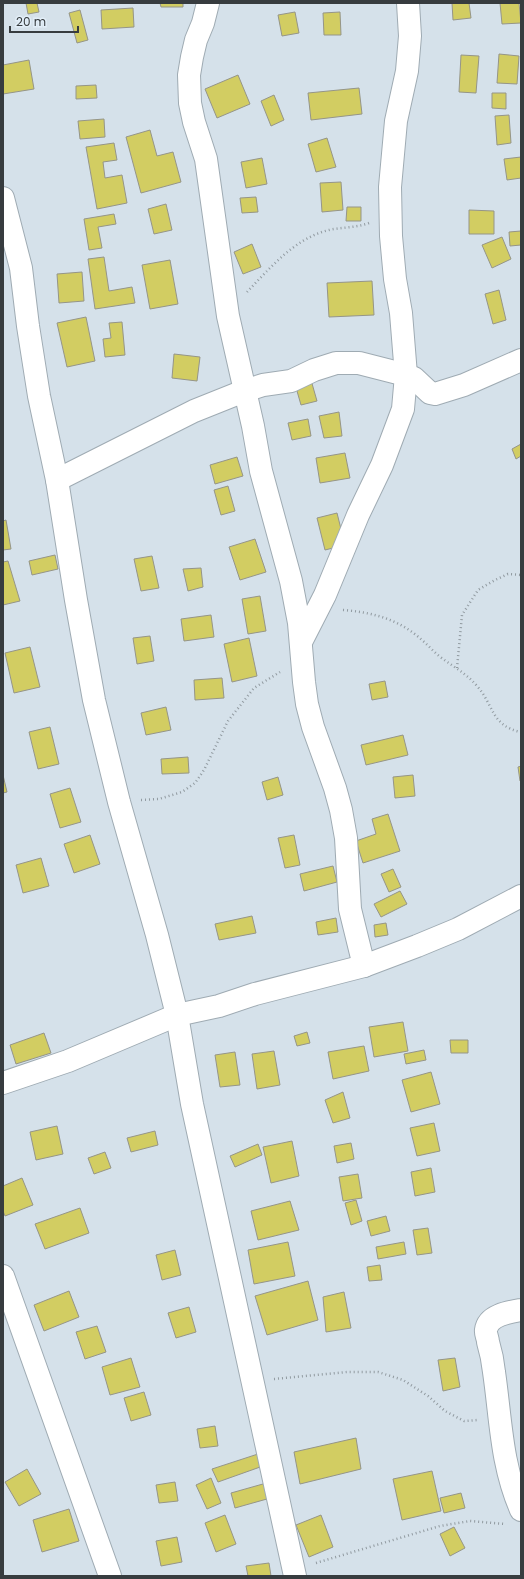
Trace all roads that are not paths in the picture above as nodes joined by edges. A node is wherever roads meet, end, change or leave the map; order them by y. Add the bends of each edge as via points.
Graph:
1 (208, 3) edge
2 (408, 3) edge
3 (3, 198) edge
4 (521, 360) edge
5 (406, 375) junction
6 (244, 391) junction
7 (57, 480) junction
8 (301, 651) junction
9 (521, 896) edge
10 (364, 966) junction
11 (177, 1015) junction
12 (3, 1083) edge
13 (3, 1276) edge
14 (521, 1310) edge
15 (515, 1517) edge
16 (295, 1573) edge
17 (110, 1576) edge

1 - 6 street via 192,57 190,103 206,159 228,316
2 - 5 street via 410,36 407,71 396,121 390,187 391,236
3 - 7 street via 21,268 39,396
4 - 5 street via 439,394 430,393 414,378
5 - 6 street via 359,363 336,363 314,370 298,379
5 - 8 street via 403,409 394,437
6 - 7 street via 194,411
6 - 8 street via 261,471 291,581
7 - 11 street via 94,700
8 - 10 street via 307,704 341,810 346,838 350,909
9 - 10 street via 458,929
10 - 11 street
11 - 12 street via 68,1061
11 - 16 street via 192,1104
13 - 17 street
14 - 15 street via 504,1313 491,1320 486,1330 494,1372 498,1417 514,1495

